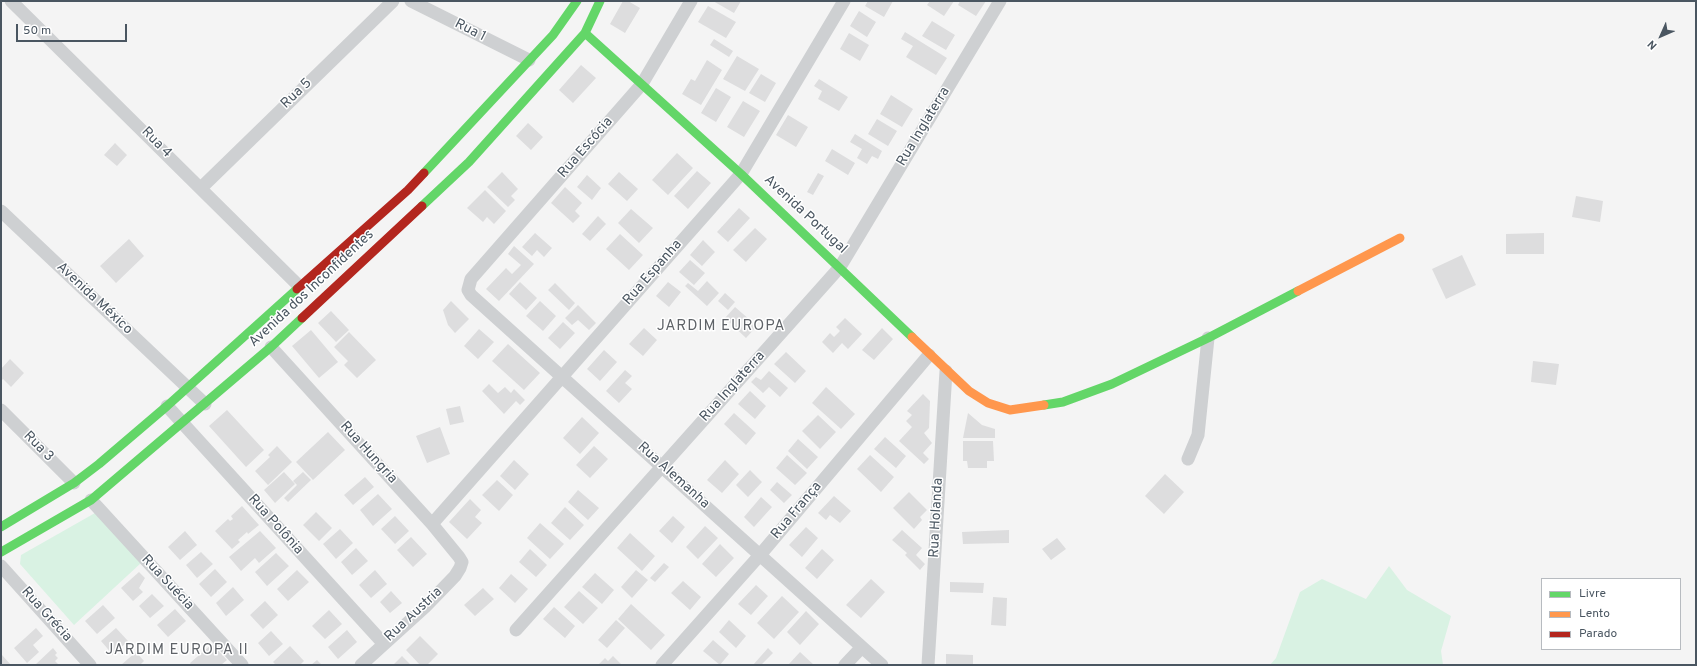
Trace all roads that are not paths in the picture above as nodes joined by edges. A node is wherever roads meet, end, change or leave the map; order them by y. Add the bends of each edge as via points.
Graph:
1 (11, 1) edge
2 (393, 1) edge
3 (412, 1) edge
4 (577, 1) edge
5 (600, 1) edge
6 (691, 1) edge
7 (844, 1) edge
8 (1000, 1) edge
9 (585, 33) junction
10 (529, 60) junction
11 (642, 84) junction
12 (741, 174) junction
13 (201, 188) junction
14 (1, 211) edge
15 (1400, 238) dead end
16 (840, 267) junction
17 (468, 285) joint
18 (299, 286) junction
19 (1208, 338) junction
20 (271, 346) junction
21 (929, 355) junction
22 (946, 371) junction
23 (562, 376) junction
24 (188, 387) junction
25 (205, 404) junction
26 (167, 406) junction
27 (1, 410) edge
28 (182, 423) junction
29 (1188, 459) dead end
30 (662, 466) junction
31 (74, 483) junction
32 (91, 500) junction
33 (432, 524) junction
34 (1, 527) edge
35 (1, 552) edge
36 (760, 555) junction
37 (462, 562) joint
38 (1, 566) edge
39 (516, 630) dead end
40 (384, 644) junction
41 (862, 648) junction
42 (90, 665) edge
43 (242, 665) edge
44 (361, 665) edge
45 (662, 665) edge
46 (845, 665) edge
47 (882, 665) edge
48 (928, 665) edge

1 - 13 street, Rua 4
2 - 13 street, Rua 5
3 - 10 street, Rua 1
4 - 10 street, Avenida dos Inconfidentes via 552,35
5 - 9 street, Avenida dos Inconfidentes
6 - 11 street, Rua Escócia
7 - 12 street, Rua Espanha
8 - 16 street, Rua Inglaterra
9 - 11 street, Avenida Portugal
9 - 20 street, Avenida dos Inconfidentes via 469,162
10 - 18 street, Avenida dos Inconfidentes via 408,190
11 - 12 street, Avenida Portugal
11 - 17 street, Rua Escócia
12 - 16 street, Avenida Portugal
12 - 23 street, Rua Espanha
13 - 18 street, Rua 4
14 - 24 street, Avenida México
15 - 19 street
16 - 21 street, Avenida Portugal
16 - 30 street, Rua Inglaterra
17 - 23 street, Rua Alemanha via 471,295
18 - 24 street, Avenida dos Inconfidentes
19 - 22 street, Avenida Portugal via 1112,384 1062,402 1010,410 988,404
19 - 29 street via 1198,435
20 - 25 street, Avenida dos Inconfidentes
20 - 33 street, Rua Hungria
21 - 22 street, Avenida Portugal
21 - 36 street, Rua França
22 - 48 street, Rua Holanda
23 - 30 street, Rua Alemanha
23 - 33 street, Rua Espanha
24 - 25 street, Avenida México
24 - 26 street, Avenida dos Inconfidentes
25 - 28 street, Avenida dos Inconfidentes
26 - 28 street, Rua Polônia
26 - 31 street, Avenida dos Inconfidentes
27 - 31 street, Rua 3
28 - 32 street, Avenida dos Inconfidentes
28 - 40 street, Rua Polônia
30 - 36 street, Rua Alemanha
30 - 39 street, Rua Inglaterra
31 - 34 street, Avenida dos Inconfidentes
32 - 35 street, Avenida dos Inconfidentes
32 - 43 street, Rua Suécia
33 - 37 street, Rua Hungria
36 - 41 street, Rua Alemanha
36 - 45 street, Rua França
37 - 40 street, Rua Austria via 455,576
38 - 42 street, Rua Grécia
40 - 44 street, Rua Austria
41 - 46 street
41 - 47 street, Rua Alemanha

